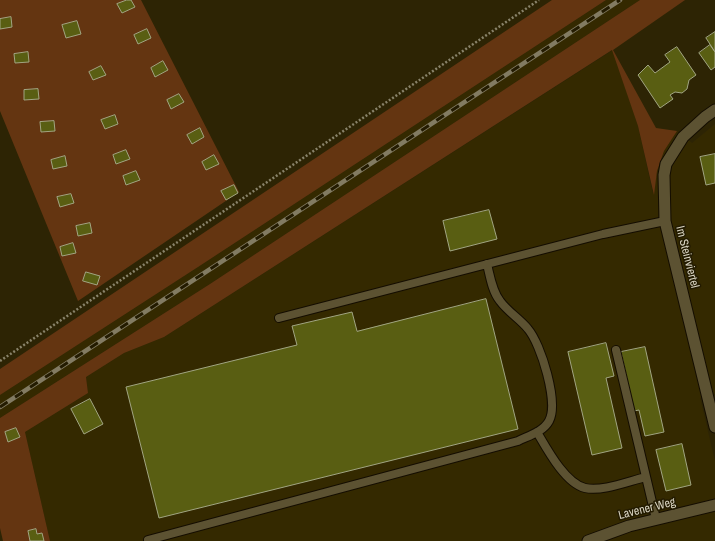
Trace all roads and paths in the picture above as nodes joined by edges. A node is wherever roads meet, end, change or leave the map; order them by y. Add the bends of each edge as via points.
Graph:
1 (539, 0) edge
2 (715, 110) edge
3 (665, 221) junction
4 (487, 264) junction
5 (279, 318) dead end
6 (616, 350) dead end
7 (0, 361) edge
8 (715, 427) edge
9 (537, 432) junction
10 (646, 477) junction
11 (715, 506) edge
12 (656, 519) junction
13 (148, 540) edge
14 (588, 541) edge

1 - 7 path
2 - 3 street, Im Steinviertel via 683,136 666,164
3 - 4 lane
3 - 8 street, Im Steinviertel
4 - 5 lane
4 - 9 lane via 492,287 499,301 529,329 539,348 550,385 552,407 549,422
6 - 10 lane
9 - 10 lane via 559,467 571,480 584,488 603,488
9 - 13 lane via 518,441
10 - 12 lane
11 - 12 street, Lavener Weg
12 - 14 street, Lavener Weg

